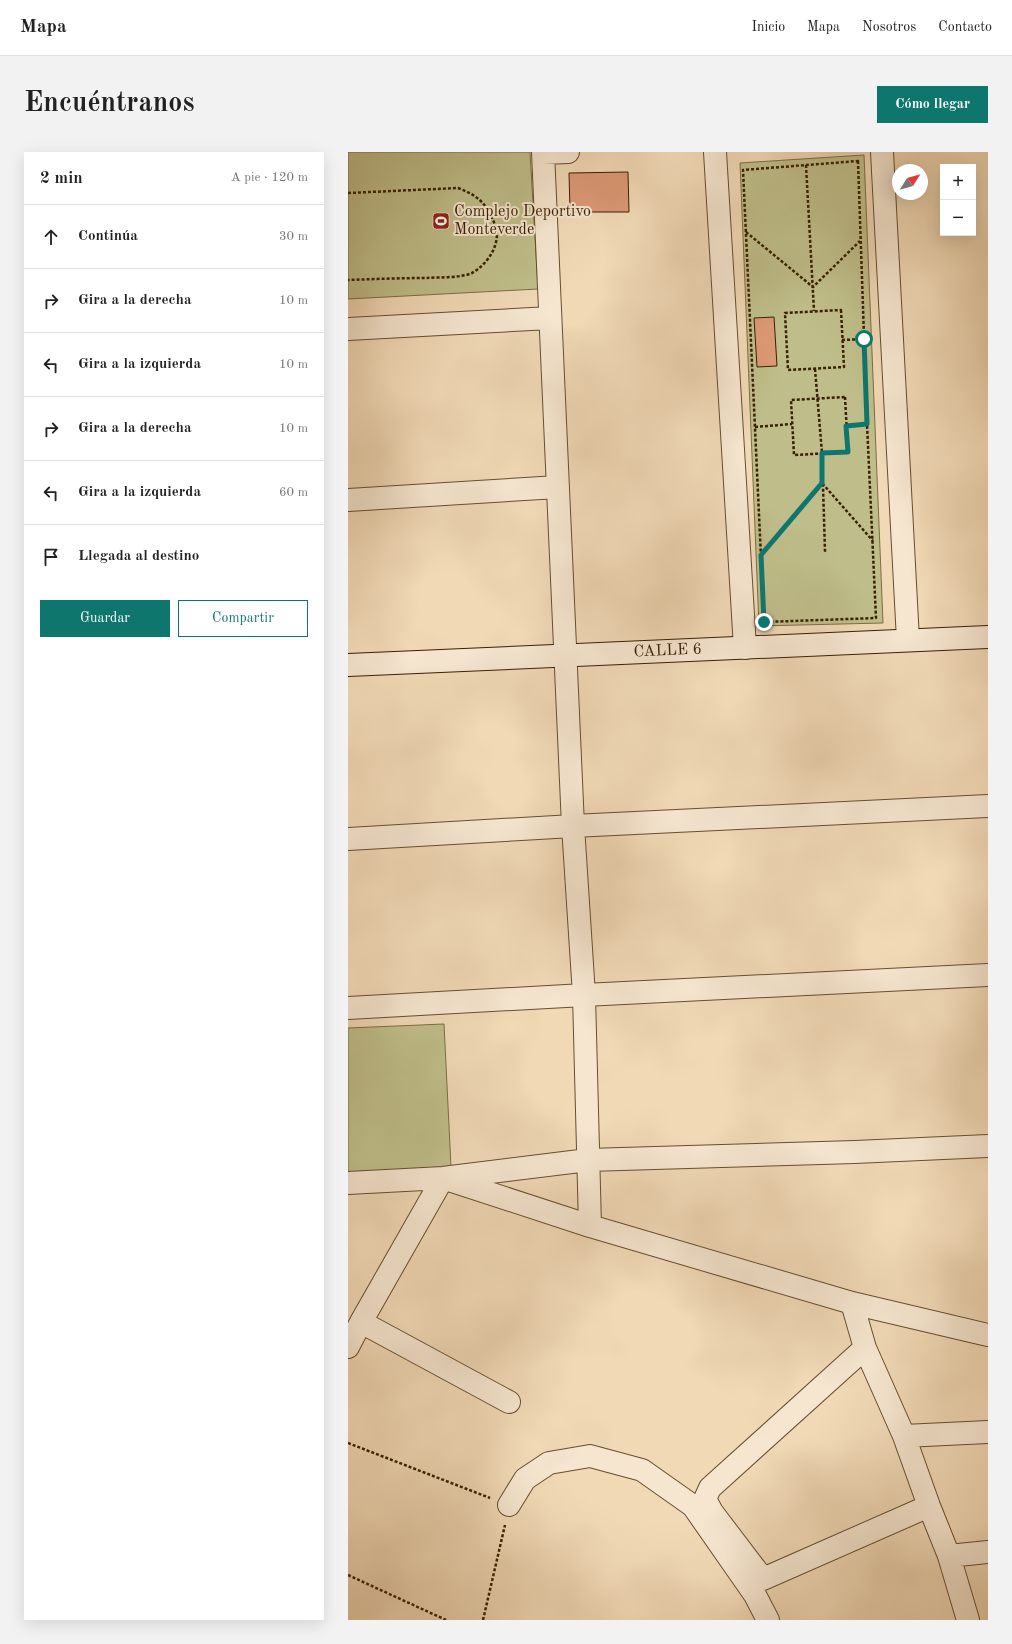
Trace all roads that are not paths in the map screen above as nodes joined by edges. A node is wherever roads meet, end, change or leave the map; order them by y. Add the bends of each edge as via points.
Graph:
1 (568, 152) edge
2 (714, 152) edge
3 (882, 152) edge
4 (543, 153) edge
5 (550, 318) junction
6 (348, 329) edge
7 (558, 487) junction
8 (348, 500) edge
9 (988, 637) edge
10 (908, 640) junction
11 (745, 648) junction
12 (565, 656) junction
13 (348, 665) edge
14 (988, 806) edge
15 (573, 826) junction
16 (348, 839) edge
17 (988, 975) edge
18 (584, 994) junction
19 (348, 1008) edge
20 (988, 1146) edge
21 (588, 1160) junction
22 (443, 1178) junction
23 (348, 1183) edge
24 (590, 1226) junction
25 (852, 1303) junction
26 (361, 1322) junction
27 (988, 1335) edge
28 (348, 1347) edge
29 (865, 1348) junction
30 (509, 1402) dead end
31 (988, 1432) edge
32 (904, 1436) junction
33 (509, 1505) road end
34 (929, 1506) junction
35 (988, 1552) edge
36 (950, 1556) junction
37 (768, 1620) edge
38 (968, 1620) edge

1 - 4 street
2 - 11 street
3 - 10 street
4 - 5 street
5 - 6 street
5 - 7 street
7 - 8 street
7 - 12 street
9 - 10 street, CALLE 6
10 - 11 street, CALLE 6
11 - 12 street, CALLE 6
12 - 13 street, CALLE 6
12 - 15 street
14 - 15 street
15 - 16 street
15 - 18 street
17 - 18 street
18 - 19 street
18 - 21 street
20 - 21 street
21 - 22 street
21 - 24 street
22 - 23 street
22 - 24 street
22 - 26 street
24 - 25 street
25 - 27 street
25 - 29 street
26 - 28 street
26 - 30 street
29 - 32 street
29 - 34 street via 710,1488 705,1499 712,1512 764,1579
31 - 32 street
32 - 34 street
33 - 37 street via 525,1479 549,1463 590,1456 642,1470 693,1506 755,1594
34 - 36 street
35 - 36 street
36 - 38 street

